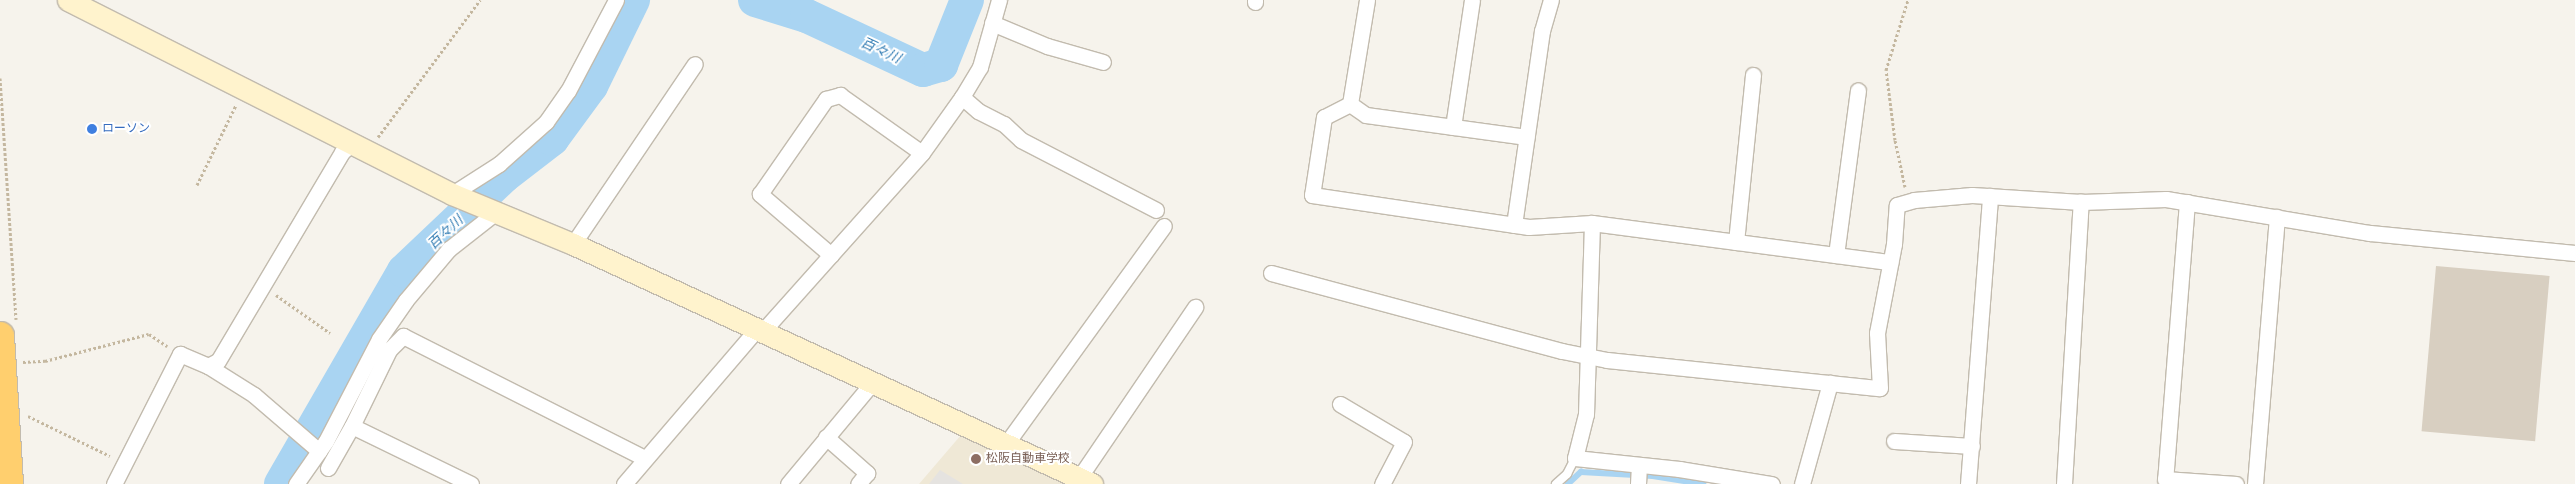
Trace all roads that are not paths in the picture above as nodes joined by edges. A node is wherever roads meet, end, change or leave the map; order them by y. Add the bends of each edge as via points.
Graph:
1 (68, 0) edge
2 (616, 0) edge
3 (1000, 0) edge
4 (1367, 0) edge
5 (1472, 0) edge
6 (1551, 0) edge
7 (992, 23) junction
8 (1103, 62) dead end
9 (695, 64) dead end
10 (1753, 75) dead end
11 (1858, 90) dead end
12 (962, 97) junction
13 (1350, 104) junction
14 (1453, 127) junction
15 (1526, 137) junction
16 (361, 148) junction
17 (922, 152) junction
18 (452, 194) junction
19 (1990, 196) junction
20 (2081, 202) junction
21 (2187, 202) junction
22 (1156, 210) dead end
23 (492, 211) junction
24 (2277, 217) junction
25 (1592, 223) junction
26 (1514, 225) junction
27 (1164, 226) dead end
28 (1736, 242) junction
29 (573, 244) junction
30 (2575, 253) edge
31 (831, 255) junction
32 (1836, 256) junction
33 (1890, 262) junction
34 (1271, 273) dead end
35 (1195, 306) dead end
36 (387, 327) junction
37 (759, 331) junction
38 (403, 336) junction
39 (12, 338) edge
40 (1588, 356) junction
41 (208, 366) junction
42 (873, 382) junction
43 (1830, 383) junction
44 (1340, 404) dead end
45 (352, 426) junction
46 (826, 437) junction
47 (1894, 441) dead end
48 (1006, 444) junction
49 (1972, 446) junction
50 (317, 449) junction
51 (645, 458) junction
52 (1575, 458) junction
53 (328, 468) dead end
54 (1639, 476) edge
55 (1085, 481) edge
56 (9, 484) edge
57 (114, 484) edge
58 (296, 484) edge
59 (470, 484) edge
60 (624, 484) edge
61 (788, 484) edge
62 (858, 484) edge
63 (1382, 484) edge
64 (1556, 484) edge
65 (1772, 484) edge
66 (1802, 484) edge
67 (1968, 484) edge
68 (2064, 484) edge
69 (2236, 484) edge
70 (2255, 484) edge

1 - 16 street
2 - 18 street via 568,91 546,122 505,160
3 - 7 street
4 - 13 street
5 - 14 street
6 - 15 street via 1542,30
7 - 8 street via 1047,46
7 - 12 street via 980,66
9 - 29 street via 589,226
10 - 28 street
11 - 32 street
12 - 17 street
12 - 22 street via 978,111 1004,124 1021,140
13 - 14 street via 1366,115
13 - 26 street via 1324,117 1312,195
14 - 15 street
15 - 26 street
16 - 18 street
16 - 41 street via 342,152 218,361
17 - 31 street
17 - 31 street via 840,96 826,99 760,194
18 - 23 street
19 - 20 street
19 - 33 street via 1897,205
19 - 49 street
20 - 21 street via 2166,199
20 - 68 street
21 - 24 street
21 - 69 street via 2165,479
23 - 29 street
23 - 36 street via 449,249
24 - 30 street via 2370,233
24 - 70 street
25 - 26 street
25 - 28 street
25 - 40 street
27 - 48 street
28 - 32 street
29 - 37 street
31 - 37 street
32 - 33 street
33 - 43 street via 1877,333 1880,388
34 - 40 street
35 - 55 street
36 - 38 street
36 - 50 street
37 - 42 street
37 - 51 street
38 - 45 street via 389,350
38 - 51 street
39 - 56 highway
40 - 43 street
40 - 52 street via 1586,414
41 - 50 street via 254,395
41 - 57 street via 180,354
42 - 46 street
42 - 48 street
43 - 66 street
44 - 63 street via 1404,442
45 - 53 street
45 - 59 street
46 - 61 street
46 - 62 street via 867,473
47 - 49 street
48 - 55 street
49 - 67 street
50 - 58 street
51 - 60 street
52 - 54 street
52 - 64 lane via 1567,474
54 - 65 street via 1679,469

